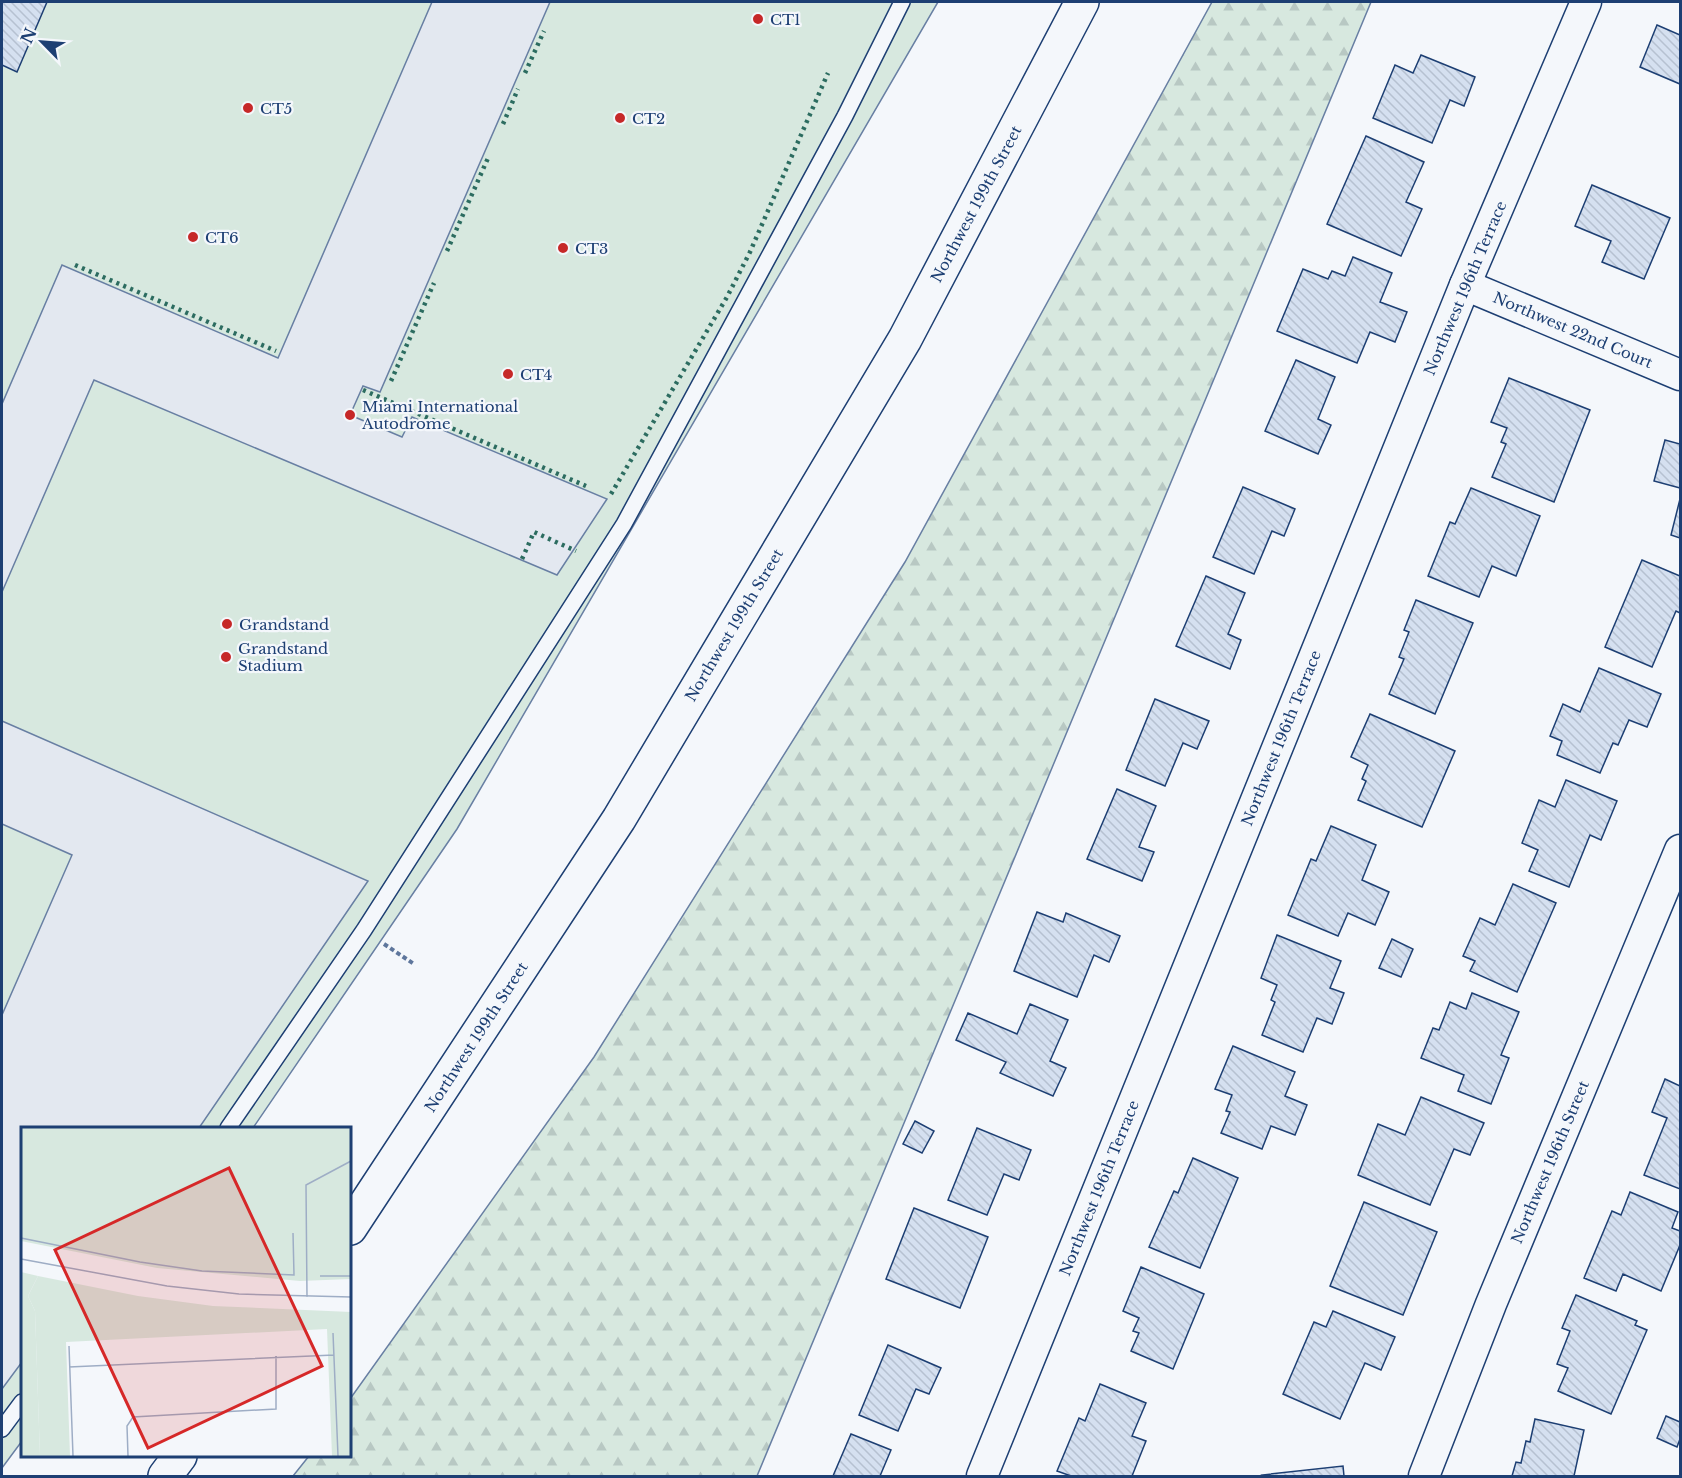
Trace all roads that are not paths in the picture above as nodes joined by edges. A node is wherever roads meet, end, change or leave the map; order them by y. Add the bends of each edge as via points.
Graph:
1 (902, 2) edge
2 (1082, 2) edge
3 (1586, 2) edge
4 (1465, 285) junction
5 (1680, 375) edge
6 (1680, 850) edge
7 (229, 1127) edge
8 (351, 1226) edge
9 (21, 1403) edge
10 (2, 1429) edge
11 (179, 1457) edge
12 (165, 1476) edge
13 (982, 1476) edge
14 (1424, 1476) edge

1 - 7 lane via 845,116 624,524 364,930
2 - 8 main road, Northwest 199th Street via 905,339 625,808
3 - 4 street, Northwest 196th Terrace
4 - 5 street, Northwest 22nd Court
4 - 13 street, Northwest 196th Terrace
6 - 14 street, Northwest 196th Street via 1491,1304
9 - 10 lane
11 - 12 main road

